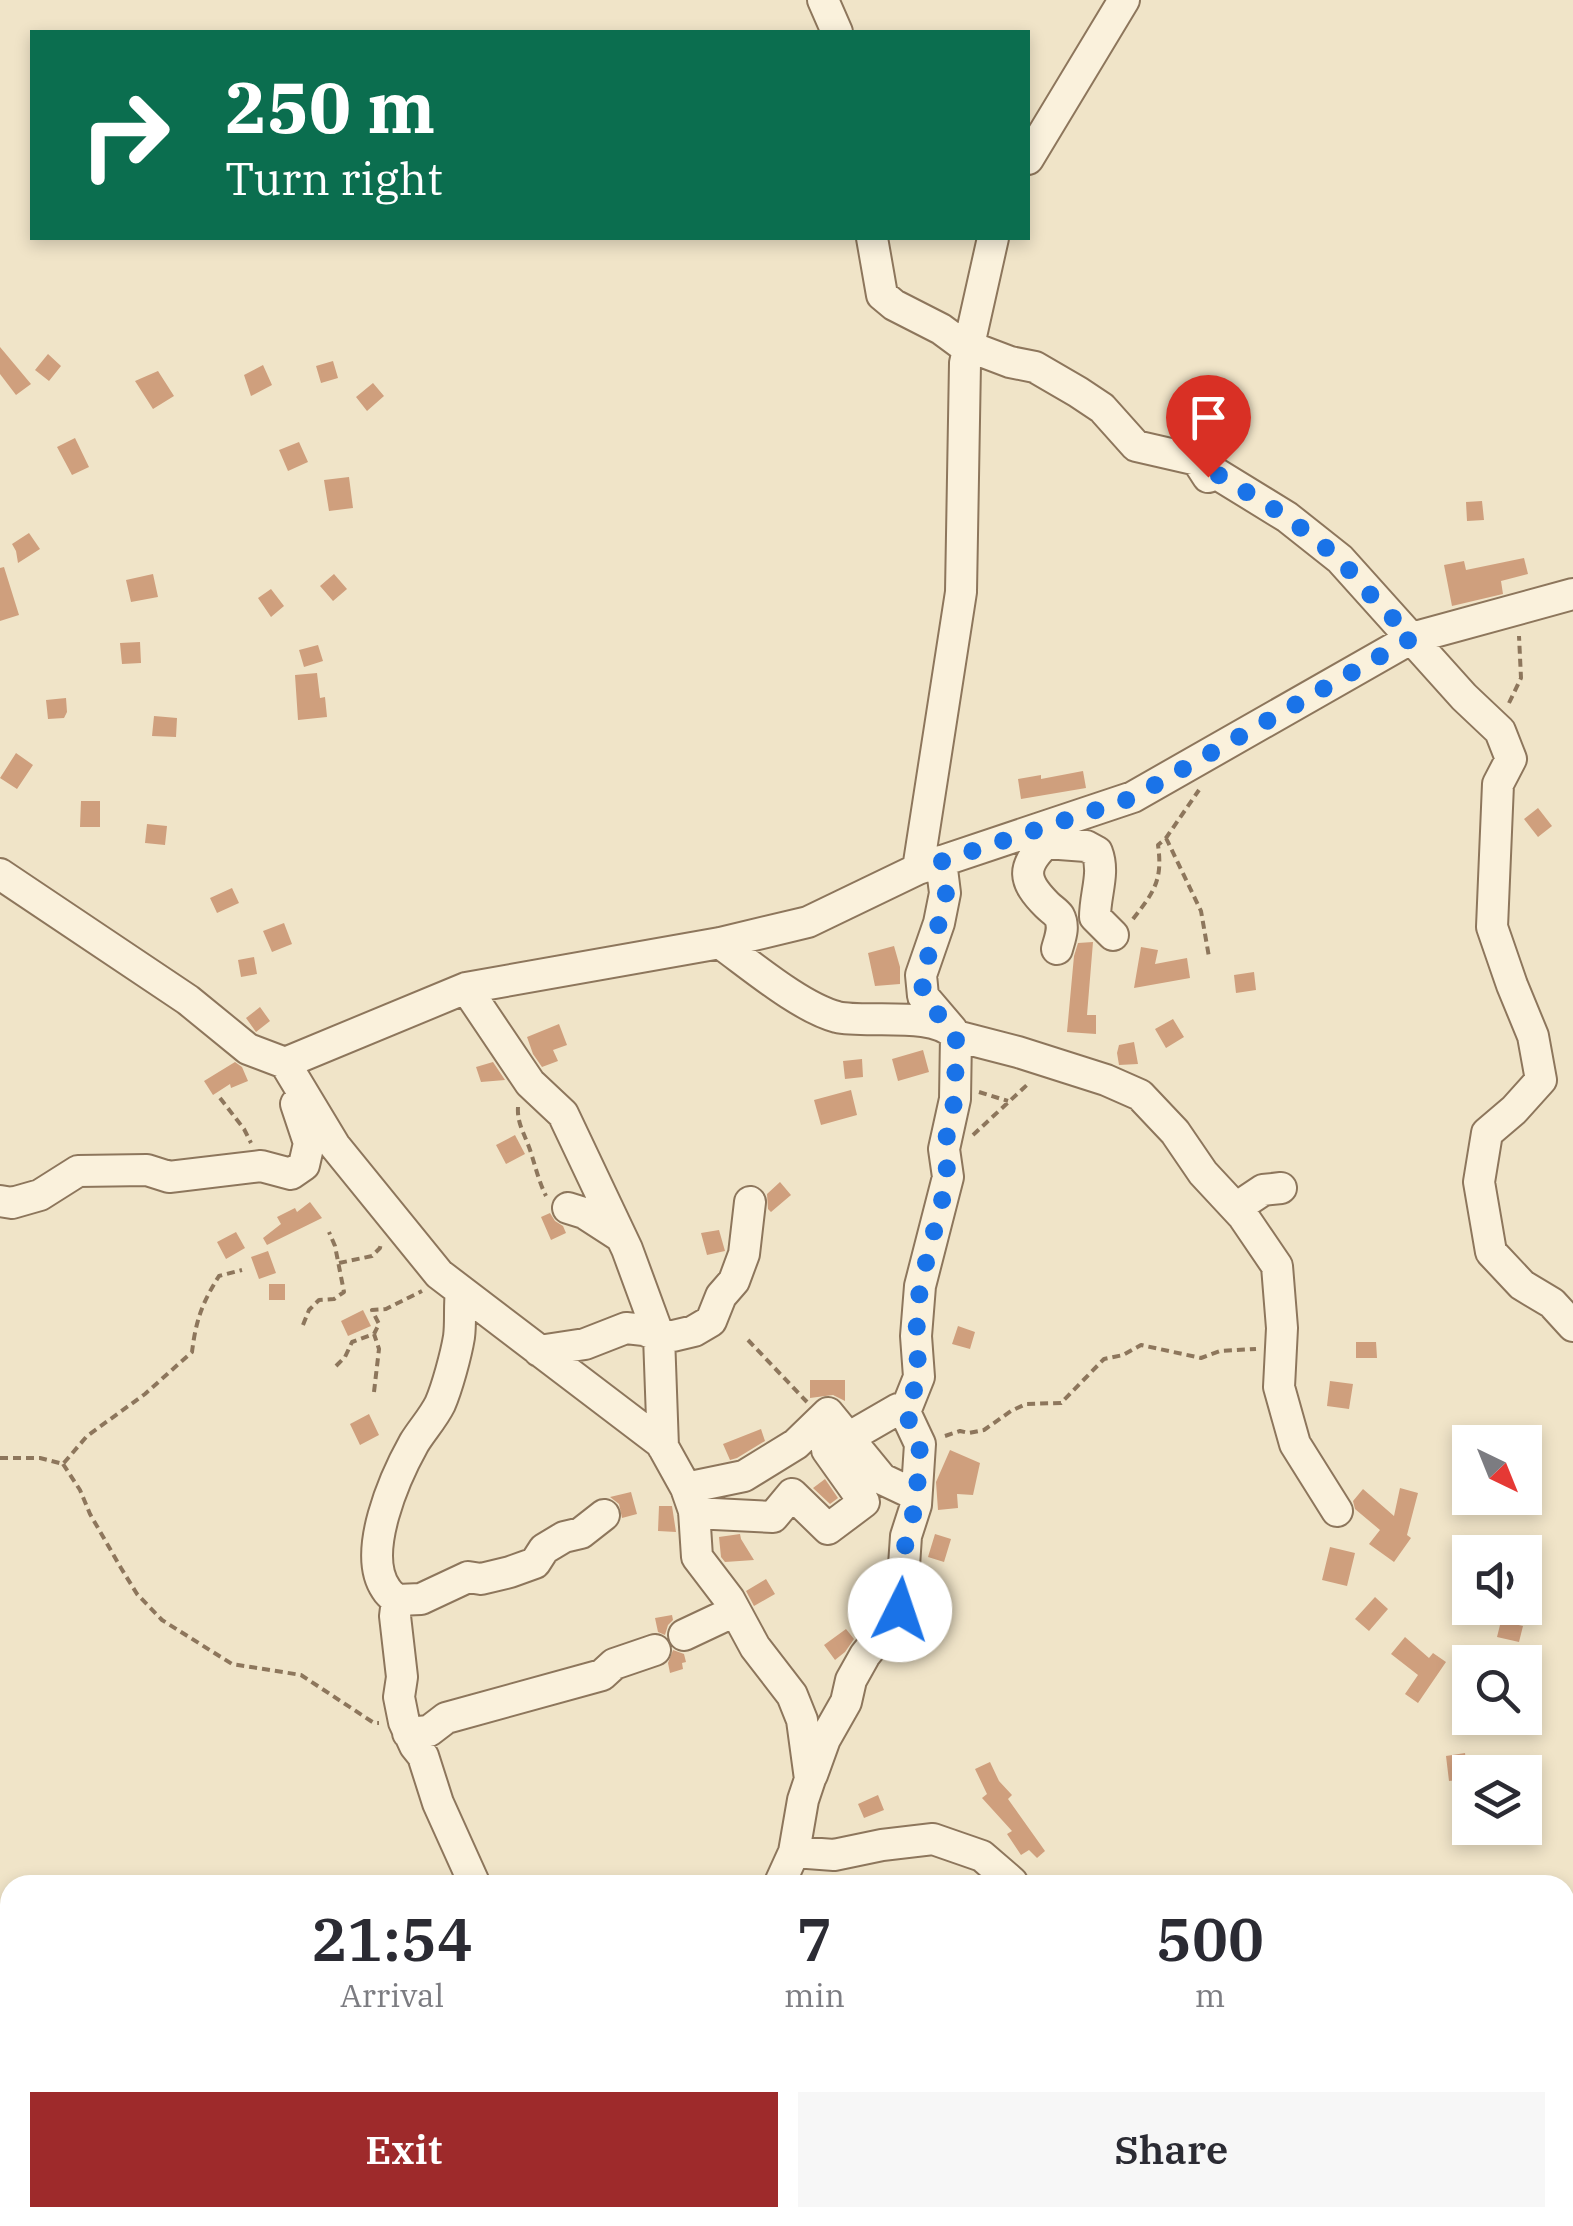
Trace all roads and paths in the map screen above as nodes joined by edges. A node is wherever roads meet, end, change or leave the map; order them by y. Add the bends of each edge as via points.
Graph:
1 (823, 0) edge
2 (1124, 0) edge
3 (835, 30) edge
4 (1030, 156) edge
5 (872, 240) edge
6 (993, 240) edge
7 (968, 346) junction
8 (1573, 594) edge
9 (1514, 612) junction
10 (1412, 638) junction
11 (1494, 726) junction
12 (1222, 746) junction
13 (1046, 834) junction
14 (1166, 838) junction
15 (930, 865) junction
16 (0, 874) edge
17 (1113, 935) joint
18 (720, 943) junction
19 (1057, 948) dead end
20 (1209, 957) dead end
21 (466, 988) junction
22 (954, 1033) junction
23 (1047, 1061) junction
24 (285, 1063) junction
25 (530, 1083) junction
26 (975, 1090) dead end
27 (220, 1098) dead end
28 (1008, 1100) junction
29 (973, 1135) dead end
30 (261, 1166) junction
31 (1281, 1188) dead end
32 (0, 1201) edge
33 (750, 1202) dead end
34 (558, 1204) joint
35 (1236, 1208) junction
36 (388, 1212) junction
37 (329, 1232) dead end
38 (621, 1236) junction
39 (340, 1263) junction
40 (242, 1270) dead end
41 (450, 1282) junction
42 (303, 1325) dead end
43 (1573, 1326) edge
44 (374, 1334) junction
45 (659, 1336) junction
46 (748, 1340) dead end
47 (1280, 1350) junction
48 (539, 1351) junction
49 (336, 1366) dead end
50 (374, 1392) dead end
51 (905, 1412) junction
52 (828, 1413) junction
53 (847, 1438) junction
54 (920, 1444) junction
55 (663, 1447) junction
56 (0, 1458) edge
57 (64, 1464) junction
58 (916, 1495) junction
59 (690, 1501) junction
60 (1338, 1511) dead end
61 (604, 1515) dead end
62 (397, 1600) junction
63 (735, 1611) junction
64 (684, 1635) dead end
65 (656, 1650) dead end
66 (406, 1728) junction
67 (810, 1778) junction
68 (794, 1852) junction
69 (471, 1875) edge
70 (784, 1875) edge
71 (1003, 1875) edge

1 - 3 street
2 - 4 street
5 - 7 street via 882,295
6 - 7 street
7 - 10 street via 1035,367 1102,408 1136,446 1197,460 1208,477 1217,474 1287,517 1340,559
7 - 15 street via 961,592
8 - 9 street
9 - 10 street
9 - 11 path via 1521,678
10 - 11 street
10 - 12 street
11 - 43 street via 1511,759 1498,784 1492,926 1533,1036 1541,1080 1487,1133 1478,1182 1491,1252
12 - 13 street via 1132,798
12 - 14 path
13 - 15 street
13 - 17 street via 1098,852 1095,917
13 - 19 street via 1027,867 1029,883 1060,918
14 - 17 path via 1158,845 1158,884
14 - 20 path via 1202,911
15 - 18 street via 808,922
15 - 22 street via 946,893 922,975 923,996
16 - 24 street via 248,1048
18 - 21 street
18 - 22 street via 811,1008 840,1018 902,1018
21 - 24 street
21 - 25 street
22 - 23 street
22 - 51 street via 955,1098 944,1149 948,1177 920,1286 919,1378
23 - 28 path
23 - 35 street via 1140,1095
24 - 30 street via 310,1143 304,1165 291,1174
24 - 36 street via 335,1146
25 - 34 path via 516,1111 519,1128 536,1176
25 - 38 street via 562,1114
26 - 28 path
27 - 30 path
28 - 29 path
30 - 32 street via 169,1177 147,1170 78,1171 40,1194
31 - 35 street via 1263,1190
33 - 45 street via 744,1254 711,1322 694,1332
34 - 38 street
35 - 47 street via 1277,1266
36 - 39 path via 380,1248
36 - 41 street
37 - 39 path
38 - 45 street
39 - 42 path via 344,1292 319,1300
40 - 57 path via 218,1276 196,1321 192,1352 87,1436
41 - 44 path via 372,1310 379,1324
41 - 48 street
41 - 62 street via 460,1335 447,1385 405,1462 376,1546 384,1588
44 - 49 path via 352,1342
44 - 50 path
45 - 48 street via 626,1328 586,1344
45 - 55 street
46 - 52 path via 794,1391
47 - 54 path via 1201,1358 1141,1344 1104,1358 1061,1403 1026,1404 984,1430
47 - 60 street via 1279,1388 1295,1444
48 - 55 street
51 - 53 street via 898,1409
51 - 54 street
52 - 53 street
52 - 59 street via 796,1444
53 - 58 street via 882,1479
53 - 59 street via 827,1450 864,1502 828,1529 792,1494 774,1517
54 - 58 street
55 - 59 street
56 - 57 path
57 - 66 path via 120,1568 162,1620 232,1664 301,1674 374,1723
58 - 67 street via 900,1610 851,1680
59 - 63 street via 696,1557
61 - 62 street via 544,1549 535,1563 468,1577 421,1599
62 - 66 street
63 - 64 street
63 - 67 street via 792,1696
65 - 66 street via 602,1675 446,1718 429,1730
66 - 69 street
67 - 68 street
68 - 70 street
68 - 71 street via 834,1856 933,1840 982,1856

